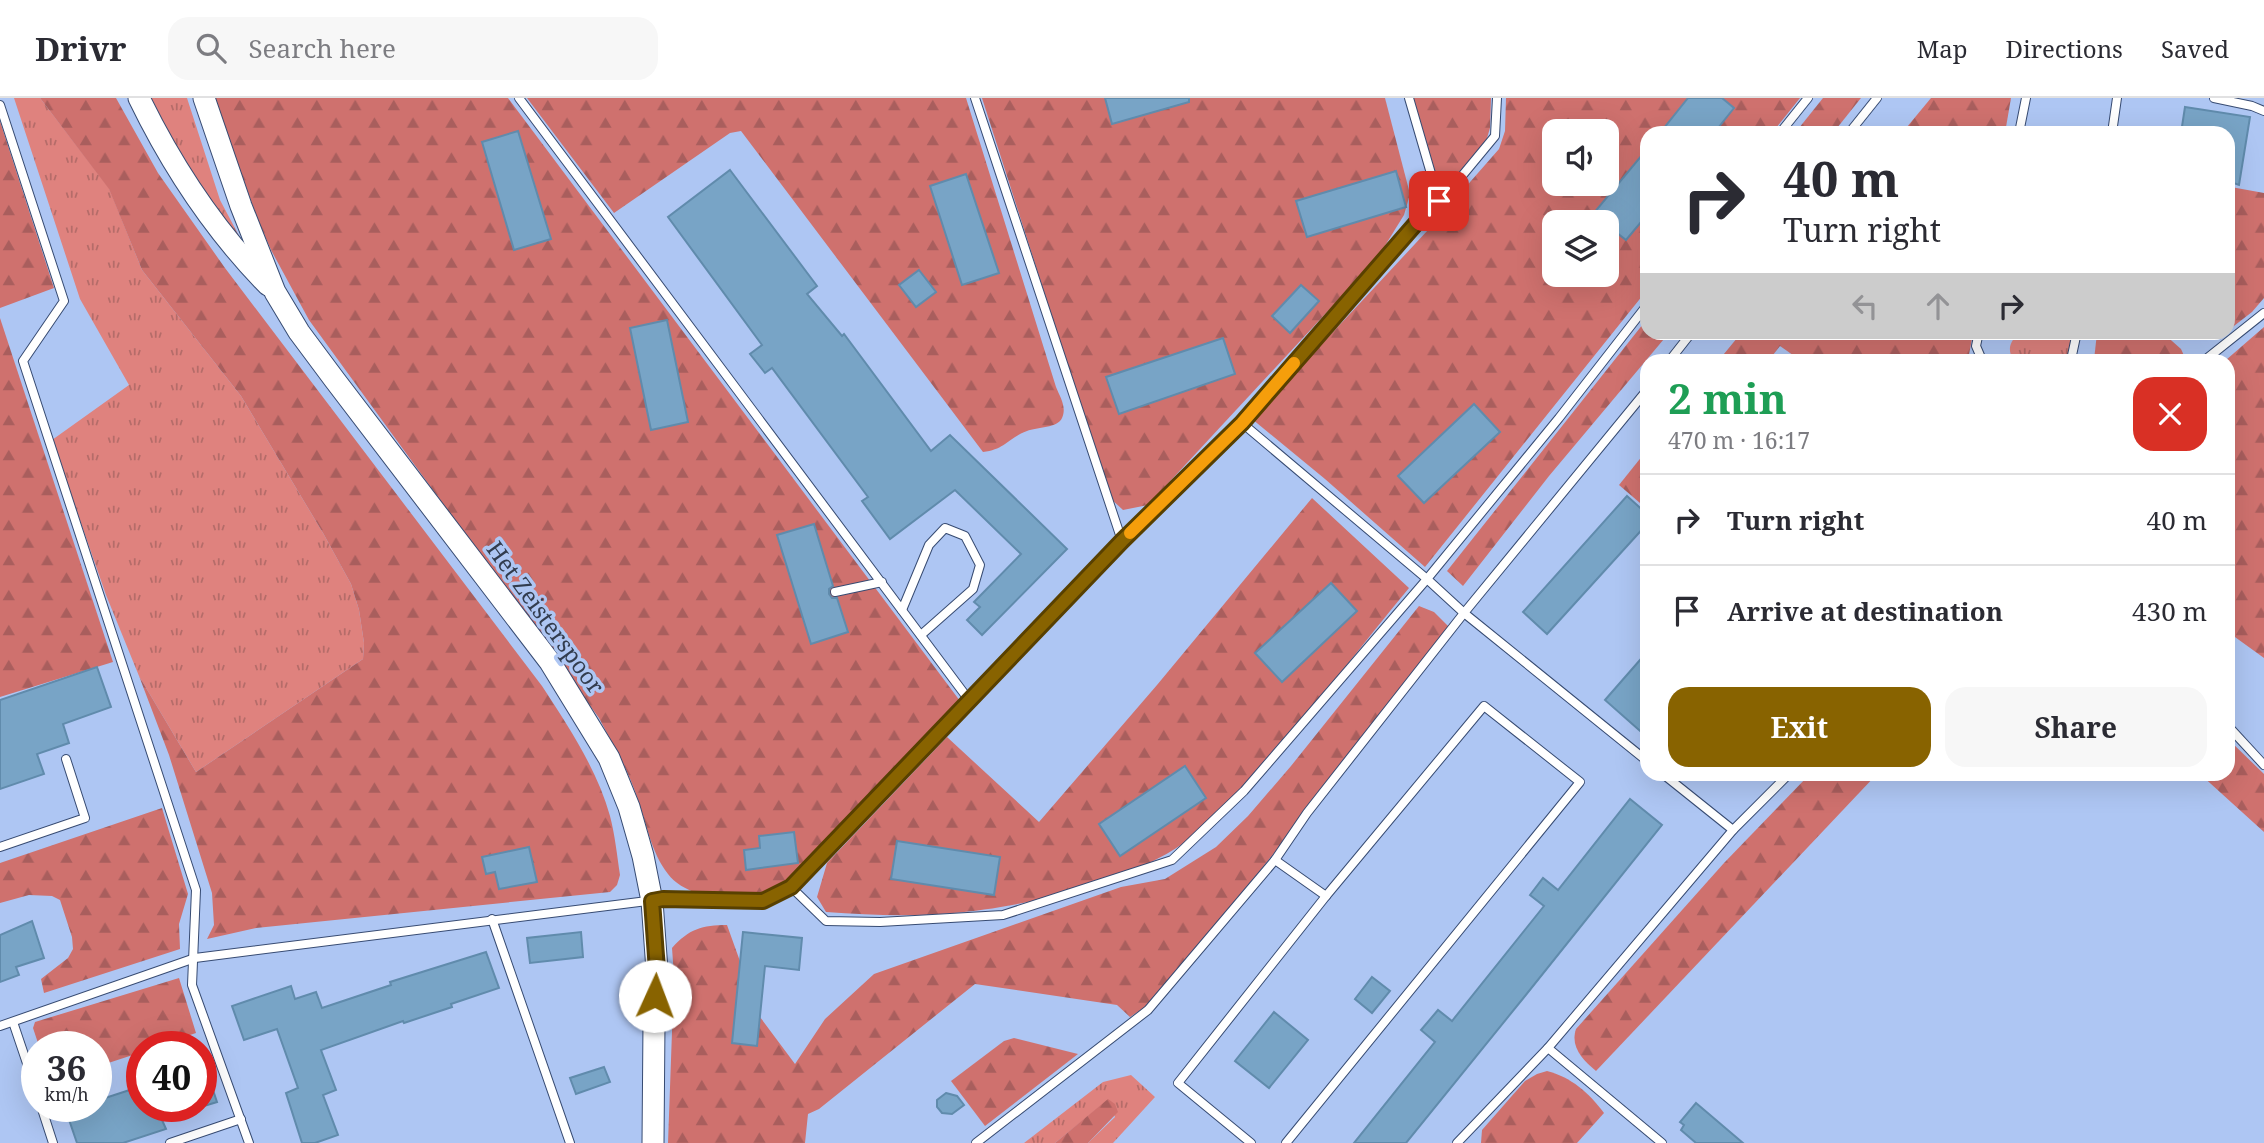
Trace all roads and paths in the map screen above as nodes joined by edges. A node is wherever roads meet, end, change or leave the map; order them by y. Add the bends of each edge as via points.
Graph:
1 (139, 98) edge
2 (204, 98) edge
3 (519, 98) edge
4 (975, 98) edge
5 (1409, 98) edge
6 (1497, 98) edge
7 (1808, 98) edge
8 (1877, 98) edge
9 (2026, 98) edge
10 (2117, 98) edge
11 (2214, 98) edge
12 (0, 105) edge
13 (2264, 111) edge
14 (1786, 126) edge
15 (1855, 126) edge
16 (2020, 126) edge
17 (2113, 126) edge
18 (1439, 201) junction
19 (275, 292) junction
20 (2264, 313) edge
21 (1640, 314) edge
22 (2235, 336) edge
23 (1686, 340) edge
24 (2230, 340) edge
25 (1675, 354) edge
26 (2213, 354) edge
27 (1640, 399) edge
28 (1242, 423) junction
29 (1122, 541) junction
30 (1427, 579) junction
31 (881, 583) junction
32 (835, 592) dead end
33 (902, 610) junction
34 (1464, 613) junction
35 (921, 635) junction
36 (969, 700) junction
37 (2235, 734) edge
38 (1640, 755) edge
39 (66, 759) dead end
40 (2264, 765) edge
41 (1672, 781) edge
42 (1782, 781) edge
43 (1733, 830) junction
44 (0, 848) edge
45 (1275, 860) junction
46 (791, 887) junction
47 (1326, 896) junction
48 (652, 901) junction
49 (492, 919) junction
50 (195, 958) junction
51 (13, 1021) junction
52 (654, 1023) junction
53 (0, 1026) edge
54 (21, 1045) edge
55 (1548, 1048) junction
56 (241, 1119) junction
57 (46, 1122) edge
58 (53, 1143) edge
59 (170, 1143) edge
60 (249, 1143) edge
61 (569, 1143) edge
62 (638, 1143) edge
63 (653, 1143) edge
64 (976, 1143) edge
65 (1251, 1143) edge
66 (1286, 1143) edge
67 (1457, 1143) edge
68 (1662, 1143) edge

1 - 19 street, Het Zeisterspoor via 160,141 199,200 240,257
2 - 19 street, Het Zeisterspoor
3 - 31 lane
4 - 29 lane
5 - 18 lane
6 - 18 lane via 1495,136
7 - 14 lane
8 - 15 lane
9 - 16 lane
10 - 17 lane
11 - 13 lane
12 - 50 lane via 64,301 23,361 196,890
18 - 28 lane
19 - 48 street, Het Zeisterspoor via 299,332 550,662 585,716 629,807
20 - 22 lane
21 - 30 lane
23 - 25 lane
24 - 26 lane
27 - 34 lane
28 - 29 lane
28 - 30 lane
29 - 36 lane
30 - 34 lane
30 - 46 lane via 1244,791 1172,860 1003,915 826,921
31 - 32 lane
31 - 33 lane
33 - 35 lane
33 - 35 lane via 929,545 945,528 965,536 980,565 973,589
34 - 38 lane
34 - 45 lane
35 - 36 lane
36 - 46 lane
37 - 40 lane
39 - 44 lane via 85,818
41 - 43 lane
42 - 43 lane
43 - 55 lane
45 - 47 lane
45 - 64 lane via 1148,1010
46 - 48 lane via 763,901
47 - 65 lane via 1178,1083
47 - 66 lane via 1484,706 1580,782
48 - 49 lane
48 - 52 street, Het Zeisterspoor via 657,970
49 - 50 lane
49 - 61 lane
50 - 51 lane
50 - 56 lane via 192,985
51 - 53 lane
51 - 54 lane
52 - 62 street, Het Zeisterspoor
52 - 63 street, Het Zeisterspoor
55 - 67 lane
55 - 68 lane
56 - 59 lane
56 - 60 lane
57 - 58 lane

